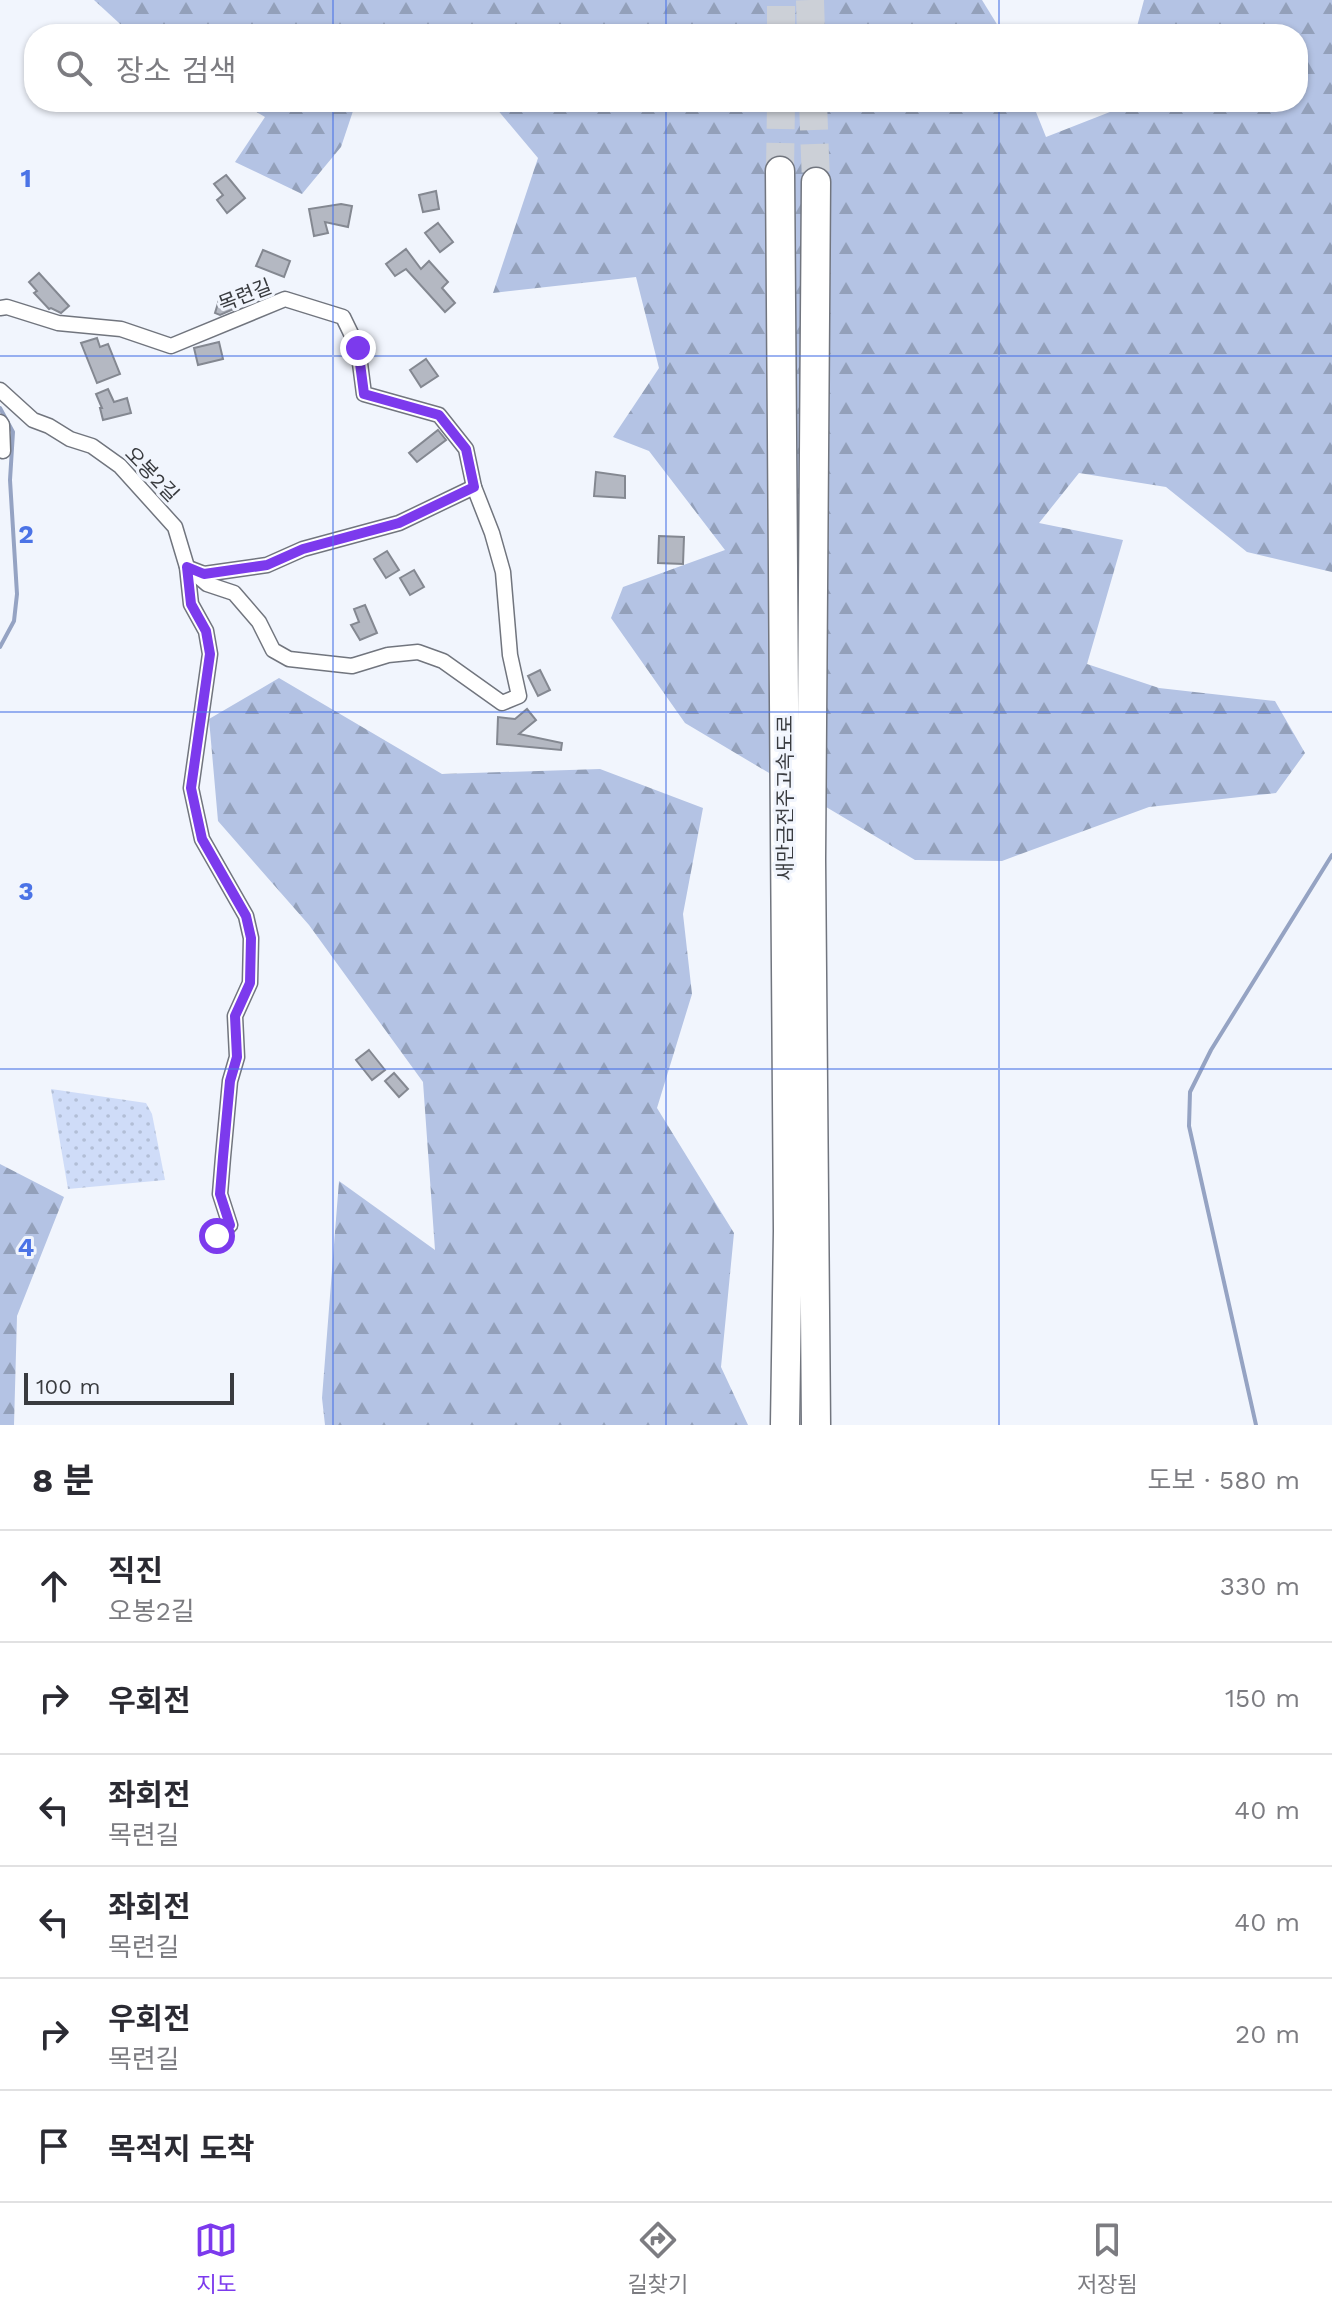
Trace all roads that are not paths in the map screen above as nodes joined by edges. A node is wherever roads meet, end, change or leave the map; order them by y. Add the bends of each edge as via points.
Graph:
1 (780, 171) tunnel mouth
2 (816, 182) tunnel mouth
3 (0, 308) edge
4 (0, 390) edge
5 (0, 422) edge
6 (3, 451) dead end
7 (474, 487) junction
8 (187, 567) junction
9 (798, 855) junction
10 (217, 1236) dead end
11 (785, 1425) edge
12 (816, 1425) edge

1 - 9 highway, 새만금전주고속도로 via 785,750
2 - 9 highway, 새만금전주고속도로 via 813,757
3 - 7 street, 목련길 via 58,323 121,329 171,346 285,299 343,317 358,348 364,394 439,415 466,449
4 - 8 street, 오봉2길 via 33,420 92,446 120,466 175,527
5 - 6 street
7 - 8 street via 399,523 303,549 267,565 204,574
7 - 8 street, 목련길 via 503,572 519,696 502,703 443,661 418,652 352,666 289,659 273,650 259,622 234,593 207,584
8 - 10 street, 오봉2길 via 191,604 206,631 210,654 191,788 202,839 246,916 251,938 250,983 235,1016 237,1057 220,1194 230,1225
9 - 11 highway, 새만금전주고속도로
9 - 12 highway, 새만금전주고속도로

